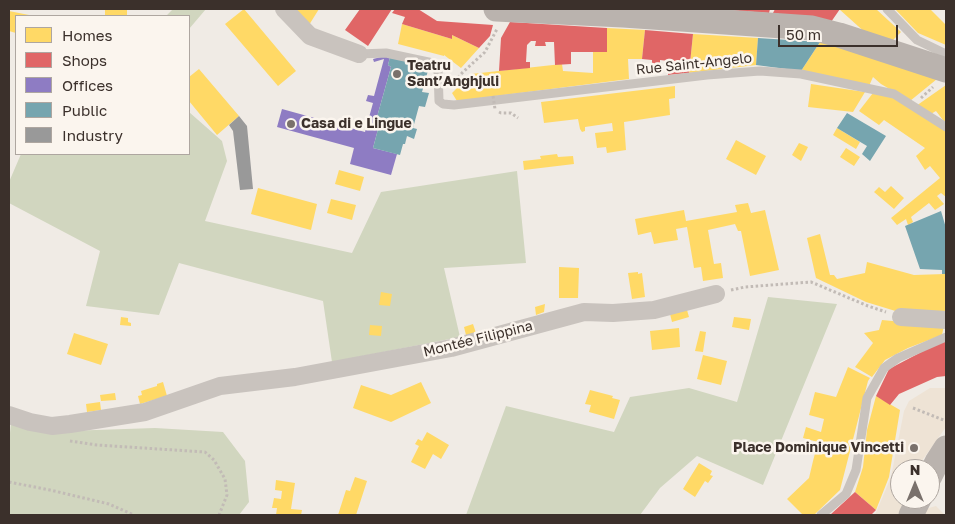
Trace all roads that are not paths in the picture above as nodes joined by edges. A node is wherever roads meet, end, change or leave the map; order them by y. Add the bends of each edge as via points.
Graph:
1 (284, 9) edge
2 (496, 9) edge
3 (503, 9) edge
4 (887, 9) edge
5 (358, 54) joint
6 (946, 54) edge
7 (943, 76) edge
8 (946, 127) edge
9 (716, 294) road end
10 (901, 316) road end
11 (946, 320) edge
12 (946, 337) edge
13 (9, 415) edge
14 (821, 515) edge

1 - 5 street via 310,36
2 - 3 main road
3 - 7 main road via 812,28 839,35
4 - 6 lane via 917,40
5 - 8 lane, Rue Saint-Angelo via 386,53 433,63 438,70 438,99 443,104 760,70 801,74 894,94
9 - 13 street, Montée Filippina via 654,310 584,312 451,348 295,377 220,386 145,412 52,426
10 - 11 street
12 - 14 lane via 898,358 884,368 868,398 853,478 846,494

